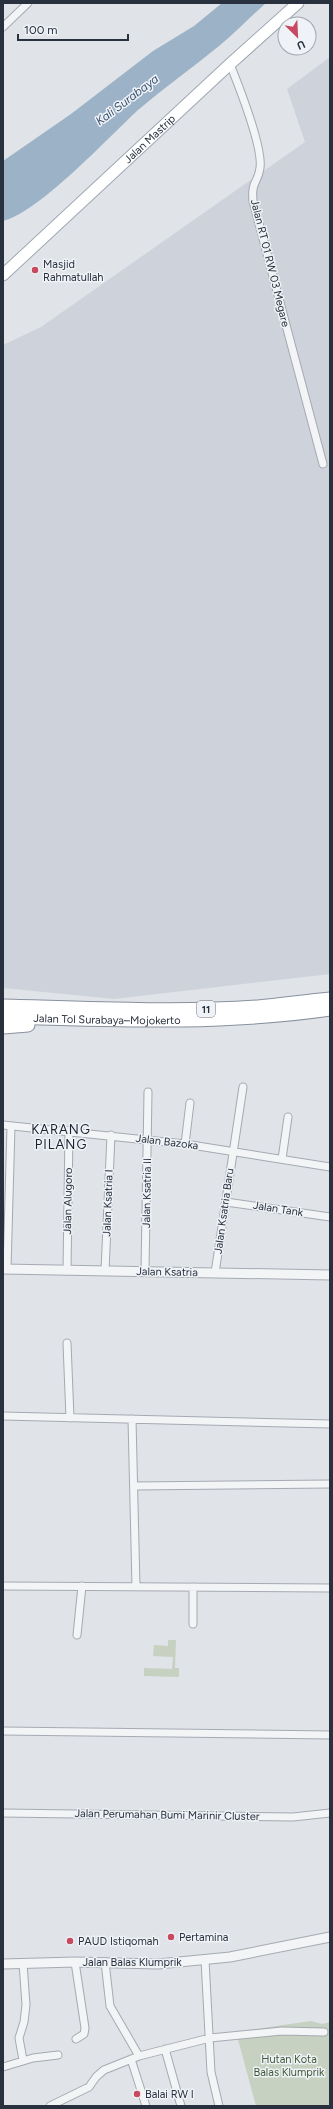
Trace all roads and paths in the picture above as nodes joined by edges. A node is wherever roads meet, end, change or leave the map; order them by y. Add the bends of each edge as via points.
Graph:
1 (28, 3) edge
2 (298, 3) edge
3 (4, 24) edge
4 (230, 64) junction
5 (3, 275) edge
6 (323, 464) dead end
7 (3, 997) edge
8 (330, 998) edge
9 (3, 1006) edge
10 (82, 1008) junction
11 (330, 1009) edge
12 (3, 1017) edge
13 (106, 1020) junction
14 (3, 1027) edge
15 (243, 1087) dead end
16 (148, 1092) dead end
17 (190, 1103) dead end
18 (288, 1117) dead end
19 (3, 1125) edge
20 (11, 1126) junction
21 (69, 1130) junction
22 (111, 1135) junction
23 (148, 1140) junction
24 (185, 1144) junction
25 (232, 1150) junction
26 (282, 1159) junction
27 (330, 1167) edge
28 (226, 1202) junction
29 (330, 1217) edge
30 (5, 1269) edge
31 (67, 1271) junction
32 (105, 1271) junction
33 (145, 1271) junction
34 (215, 1273) junction
35 (330, 1276) edge
36 (67, 1343) dead end
37 (3, 1416) edge
38 (70, 1418) junction
39 (132, 1419) junction
40 (330, 1424) edge
41 (330, 1484) edge
42 (134, 1486) junction
43 (3, 1586) edge
44 (82, 1586) junction
45 (136, 1587) junction
46 (193, 1587) junction
47 (330, 1588) edge
48 (193, 1624) dead end
49 (77, 1634) dead end
50 (3, 1731) edge
51 (330, 1735) edge
52 (3, 1813) edge
53 (330, 1813) edge
54 (330, 1937) edge
55 (205, 1960) junction
56 (75, 1962) junction
57 (105, 1962) junction
58 (23, 1963) junction
59 (3, 1964) edge
60 (324, 2032) dead end
61 (210, 2038) junction
62 (76, 2039) dead end
63 (165, 2049) junction
64 (58, 2055) dead end
65 (139, 2056) junction
66 (131, 2059) junction
67 (23, 2060) junction
68 (3, 2067) edge
69 (50, 2106) edge
70 (146, 2106) edge
71 (181, 2106) edge
72 (219, 2106) edge

1 - 3 street
2 - 4 main road, Jalan Mastrip
4 - 5 main road, Jalan Mastrip
4 - 6 street, Jalan RT 01 RW 03 Megare via 259,156 260,168 252,189 253,201
7 - 10 highway
8 - 10 highway, Jalan Tol Surabaya–Mojokerto / 11 via 258,1007 215,1009
9 - 10 highway, Jalan Tol Surabaya–Mojokerto / 11
11 - 13 highway, Jalan Tol Surabaya–Mojokerto / 11 via 225,1019
12 - 13 highway, Jalan Tol Surabaya–Mojokerto / 11
13 - 14 highway
15 - 25 street, Jalan Ksatria Baru
16 - 23 street, Jalan Ksatria II
17 - 24 street
18 - 26 street
19 - 20 street, Jalan Bazoka
20 - 21 street, Jalan Bazoka
20 - 30 street
21 - 22 street, Jalan Bazoka
21 - 31 street, Jalan Alugoro
22 - 23 street, Jalan Bazoka
22 - 32 street, Jalan Ksatria I
23 - 24 street, Jalan Bazoka
23 - 33 street, Jalan Ksatria II
24 - 25 street, Jalan Bazoka
25 - 26 street, Jalan Bazoka
25 - 28 street, Jalan Ksatria Baru
26 - 27 street, Jalan Bazoka
28 - 29 street, Jalan Tank
28 - 34 street, Jalan Ksatria Baru
30 - 31 street, Jalan Ksatria
31 - 32 street, Jalan Ksatria
32 - 33 street, Jalan Ksatria
33 - 34 street, Jalan Ksatria
34 - 35 street, Jalan Ksatria
36 - 38 street
37 - 38 street
38 - 39 street
39 - 40 street
39 - 42 street
41 - 42 street
42 - 45 street
43 - 44 street
44 - 45 street
44 - 49 street
45 - 46 street
46 - 47 street
46 - 48 street
50 - 51 street
52 - 53 street, Jalan Perumahan Bumi Marinir Cluster via 293,1817
54 - 55 street, Jalan Balas Klumprik
55 - 57 street, Jalan Balas Klumprik via 158,1964
55 - 61 street
56 - 57 street, Jalan Balas Klumprik
56 - 58 street, Jalan Balas Klumprik
56 - 62 street via 85,2028 84,2034
57 - 65 street via 110,2006
58 - 59 street, Jalan Balas Klumprik
58 - 67 street via 26,2005 19,2038
60 - 61 street via 282,2031
61 - 63 street
61 - 72 street via 211,2072
63 - 65 street
63 - 71 street
64 - 67 street
65 - 66 street
66 - 69 street via 104,2070 90,2087
66 - 70 street
67 - 68 street

